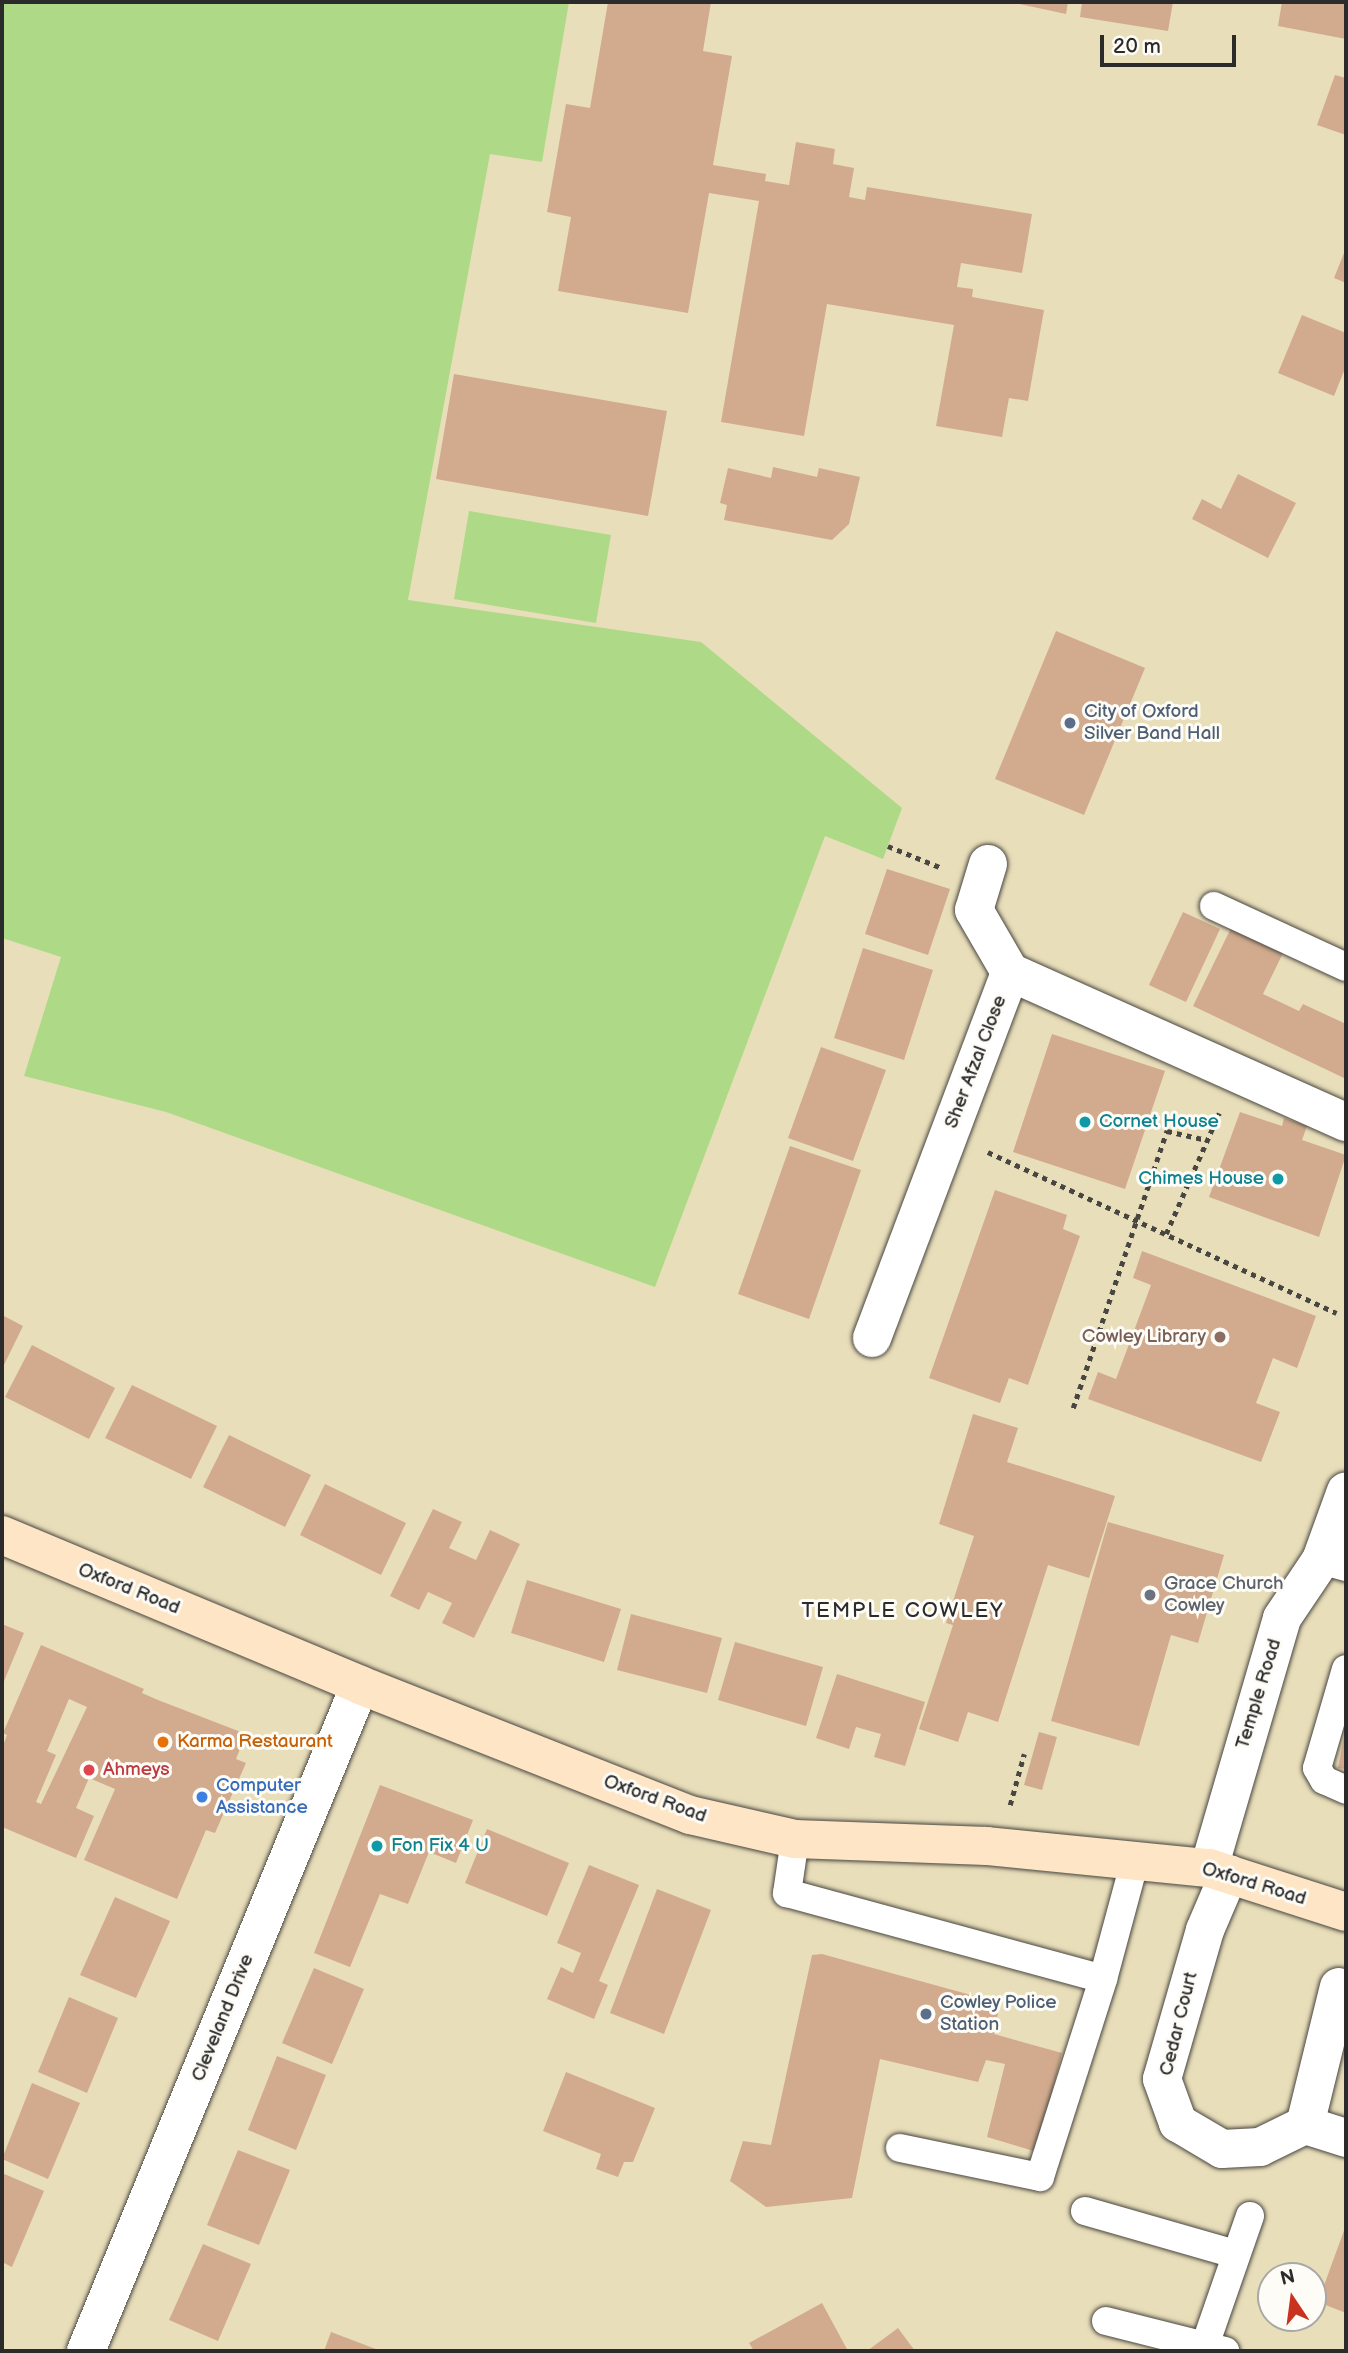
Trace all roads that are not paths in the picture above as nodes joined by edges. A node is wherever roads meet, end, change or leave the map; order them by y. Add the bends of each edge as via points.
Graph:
1 (985, 874) road end
2 (1214, 905) dead end
3 (1346, 967) edge
4 (1010, 972) junction
5 (1346, 1122) edge
6 (872, 1339) dead end
7 (1345, 1496) edge
8 (2, 1535) edge
9 (1333, 1563) edge
10 (1346, 1669) edge
11 (360, 1685) junction
12 (1346, 1790) edge
13 (795, 1839) junction
14 (1136, 1857) junction
15 (1219, 1871) junction
16 (1346, 1912) edge
17 (1103, 1979) junction
18 (1339, 1987) dead end
19 (1305, 2125) junction
20 (1346, 2138) edge
21 (900, 2148) dead end
22 (1085, 2211) dead end
23 (1250, 2216) dead end
24 (1235, 2254) junction
25 (1107, 2321) dead end
26 (1211, 2349) edge
27 (86, 2351) edge

1 - 4 street via 974,910
2 - 3 lane
4 - 5 street, Sher Afzal Close
4 - 6 street, Sher Afzal Close
7 - 9 street, Temple Road
8 - 11 main road, Oxford Road
9 - 15 street, Temple Road via 1282,1618
10 - 12 lane via 1317,1768 1324,1780
11 - 13 main road, Oxford Road via 690,1815
11 - 27 street, Cleveland Drive
13 - 14 main road, Oxford Road
13 - 17 lane via 787,1893
14 - 15 main road, Oxford Road
14 - 17 lane
15 - 16 main road, Oxford Road
15 - 19 street, Cedar Court via 1162,2079 1178,2123 1222,2149 1259,2147
17 - 21 lane via 1040,2177
18 - 19 street
19 - 20 street
22 - 24 lane
23 - 24 lane
24 - 26 lane
25 - 26 lane

